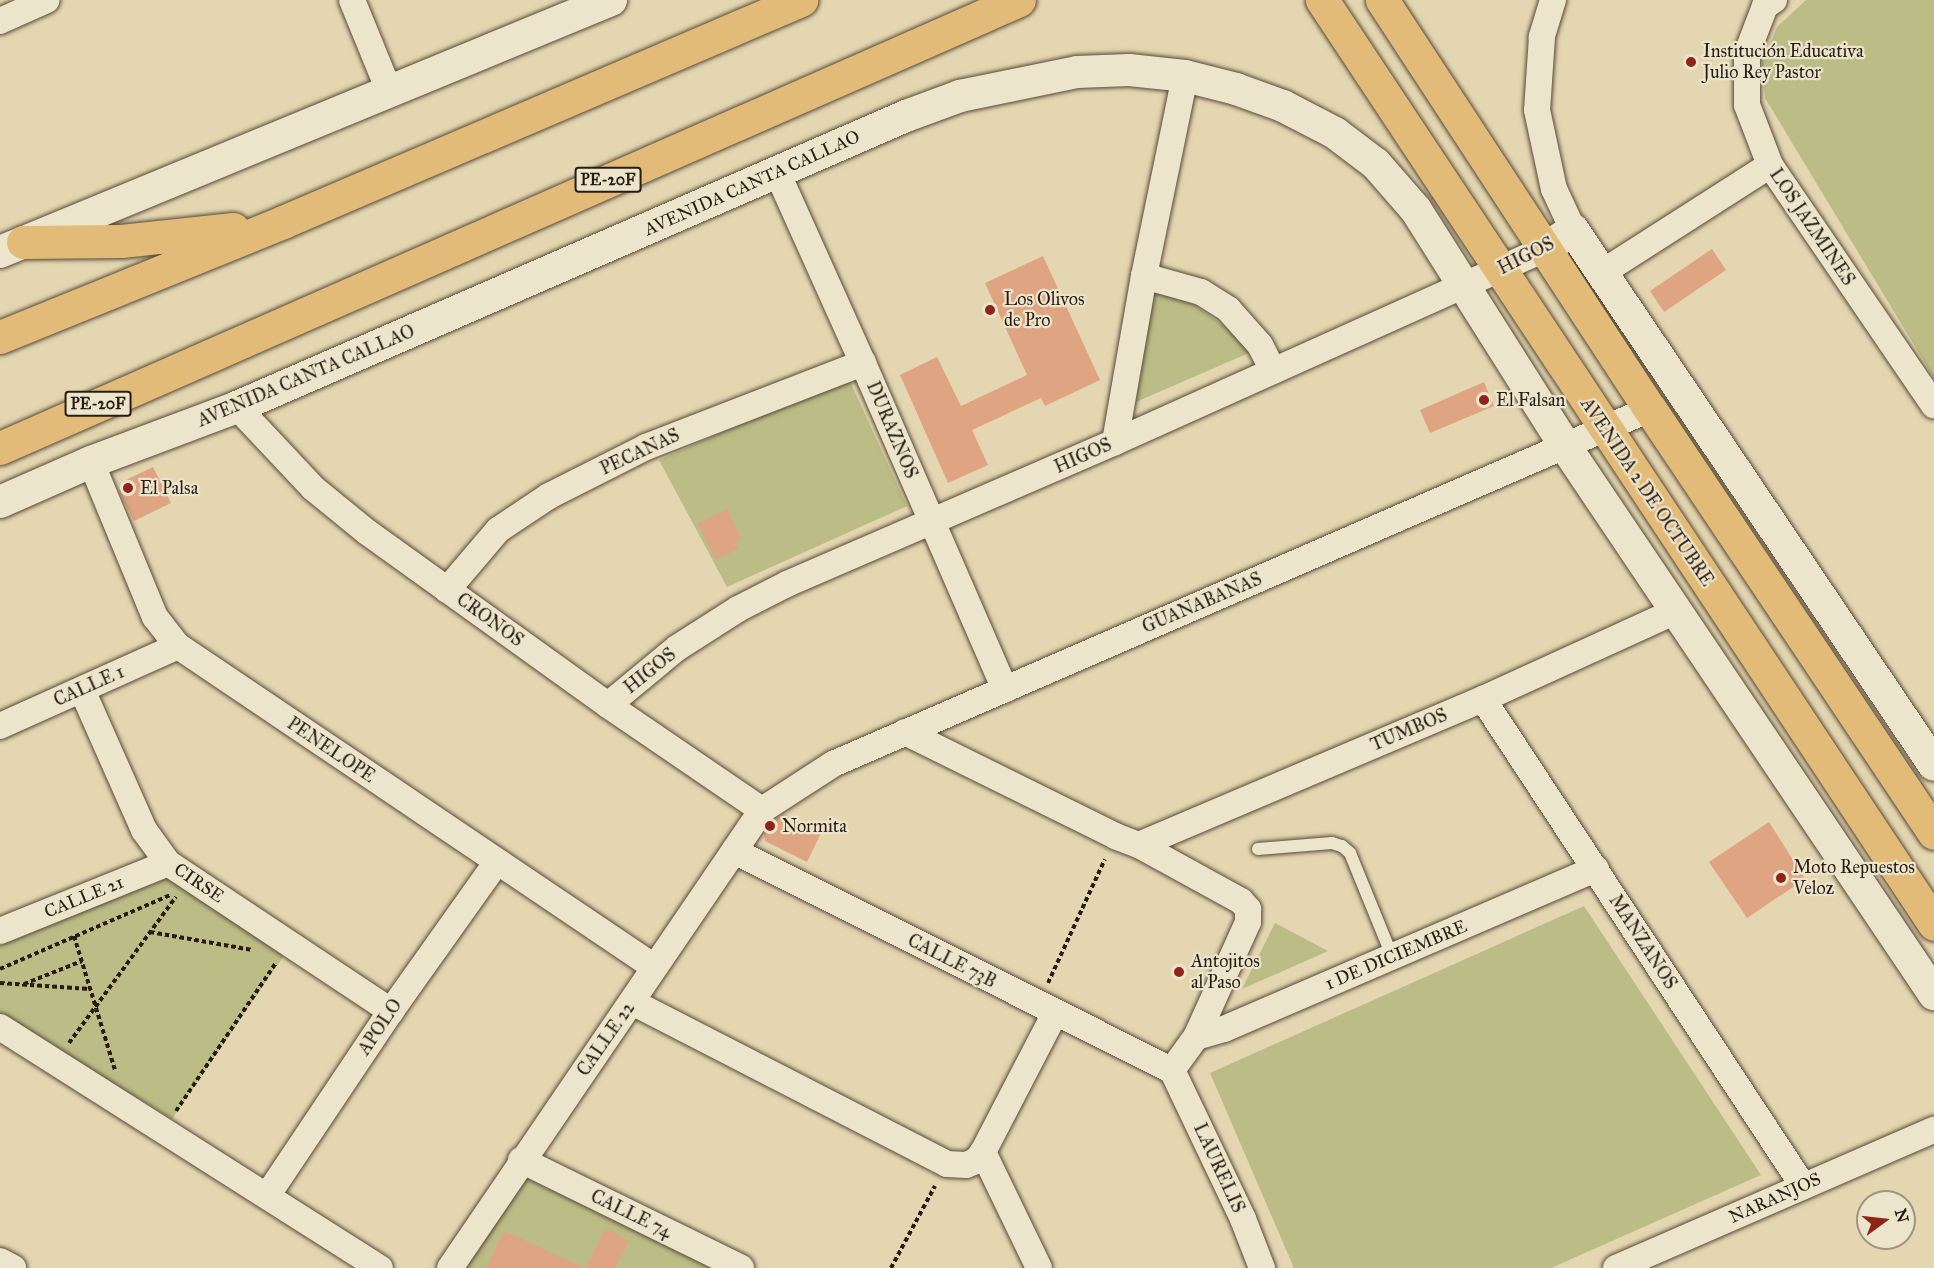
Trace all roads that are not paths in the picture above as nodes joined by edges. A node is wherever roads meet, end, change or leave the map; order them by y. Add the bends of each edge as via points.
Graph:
1 (47, 0) edge
2 (352, 0) edge
3 (611, 0) edge
4 (801, 0) edge
5 (1019, 0) edge
6 (1322, 0) edge
7 (1382, 0) edge
8 (1553, 0) edge
9 (1774, 0) edge
10 (563, 9) edge
11 (2, 16) edge
12 (1185, 76) junction
13 (390, 93) junction
14 (1770, 165) junction
15 (777, 172) junction
16 (283, 222) junction
17 (1573, 230) junction
18 (8, 242) edge
19 (1546, 248) junction
20 (1501, 269) junction
21 (1604, 272) junction
22 (1144, 276) junction
23 (1466, 286) junction
24 (0, 338) edge
25 (863, 363) junction
26 (1273, 371) junction
27 (1934, 405) edge
28 (237, 407) junction
29 (1650, 409) junction
30 (1605, 429) junction
31 (1116, 442) junction
32 (1565, 446) junction
33 (0, 448) edge
34 (92, 462) junction
35 (0, 502) edge
36 (930, 522) junction
37 (447, 590) junction
38 (1676, 611) junction
39 (178, 646) junction
40 (1005, 689) junction
41 (82, 690) junction
42 (1483, 699) junction
43 (608, 705) junction
44 (0, 726) edge
45 (905, 732) junction
46 (1934, 765) edge
47 (762, 810) junction
48 (1934, 834) edge
49 (1140, 845) junction
50 (1258, 849) dead end
51 (734, 851) junction
52 (497, 861) junction
53 (168, 863) junction
54 (1596, 869) junction
55 (1934, 924) edge
56 (0, 931) edge
57 (1392, 956) junction
58 (654, 967) junction
59 (1934, 994) edge
60 (632, 1002) junction
61 (1046, 1009) junction
62 (391, 1011) junction
63 (0, 1028) edge
64 (1196, 1037) junction
65 (1172, 1070) junction
66 (1934, 1130) edge
67 (984, 1152) junction
68 (521, 1160) junction
69 (1803, 1186) junction
70 (267, 1196) junction
71 (0, 1260) edge
72 (13, 1268) edge
73 (380, 1268) edge
74 (450, 1268) edge
75 (741, 1268) edge
76 (1039, 1268) edge
77 (1262, 1268) edge
78 (1616, 1268) edge

1 - 11 street
2 - 13 street
3 - 10 street
4 - 16 main road
5 - 33 main road, PE-20F
6 - 20 main road, AVENIDA 2 DE OCTUBRE
7 - 19 main road
8 - 17 street via 1542,37 1537,110 1554,189
9 - 14 street, LOS JAZMINES via 1764,6 1747,53 1747,105
10 - 13 street
12 - 15 street, AVENIDA CANTA CALLAO via 1130,70 1077,72 1004,85 906,116
12 - 22 street
12 - 23 street, AVENIDA CANTA CALLAO via 1236,88 1283,106 1335,133 1376,165 1416,210
13 - 18 street
14 - 21 street
14 - 27 street, LOS JAZMINES
15 - 25 street, DURAZNOS
15 - 28 street, AVENIDA CANTA CALLAO
16 - 18 main road via 121,240
16 - 24 main road
17 - 19 street, HIGOS
17 - 21 street
19 - 20 street, HIGOS
19 - 29 main road
20 - 23 street, HIGOS
20 - 30 main road, AVENIDA 2 DE OCTUBRE
21 - 46 street
22 - 26 street via 1201,292 1228,309 1260,345
22 - 31 street
23 - 26 street, HIGOS
23 - 32 street
25 - 36 street, DURAZNOS
25 - 37 street, PECANAS via 646,447 549,496 498,530
26 - 31 street, HIGOS
28 - 34 street, AVENIDA CANTA CALLAO
28 - 37 street, CRONOS via 313,488
29 - 30 street, GUANABANAS
29 - 48 main road
30 - 32 street, GUANABANAS
30 - 55 main road, AVENIDA 2 DE OCTUBRE
31 - 36 street, HIGOS
32 - 38 street
32 - 40 street, GUANABANAS
34 - 35 street, AVENIDA CANTA CALLAO
34 - 39 street, PENELOPE via 155,617
36 - 40 street, DURAZNOS
36 - 43 street, HIGOS via 738,609 677,648
37 - 43 street, CRONOS
38 - 42 street, TUMBOS
38 - 59 street
39 - 41 street, CALLE 1
39 - 52 street, PENELOPE
40 - 45 street, GUANABANAS
41 - 44 street, CALLE 1
41 - 53 street, CIRSE via 144,830
42 - 49 street, TUMBOS
42 - 54 street, MANZANOS
43 - 47 street, CRONOS
45 - 47 street, GUANABANAS via 833,764
45 - 49 street
47 - 51 street, CALLE 22
49 - 64 street via 1241,901 1248,909 1248,922
50 - 57 lane via 1332,843 1342,846 1350,854
51 - 58 street, CALLE 22
51 - 61 street, CALLE 73B
52 - 58 street, PENELOPE
52 - 62 street, APOLO
53 - 56 street, CALLE 21
53 - 62 street, CIRSE
54 - 57 street, 1 DE DICIEMBRE
54 - 69 street, MANZANOS
57 - 64 street, 1 DE DICIEMBRE via 1224,1029
58 - 60 street, CALLE 22
60 - 67 street via 947,1164 966,1165
60 - 68 street, CALLE 22
61 - 65 street, CALLE 73B
61 - 67 street
62 - 70 street, APOLO
63 - 70 street
64 - 65 street
65 - 77 street, LAURELIS
66 - 69 street, NARANJOS
67 - 76 street
68 - 74 street, CALLE 22
68 - 75 street, CALLE 74
69 - 78 street, NARANJOS
70 - 73 street
71 - 72 street

